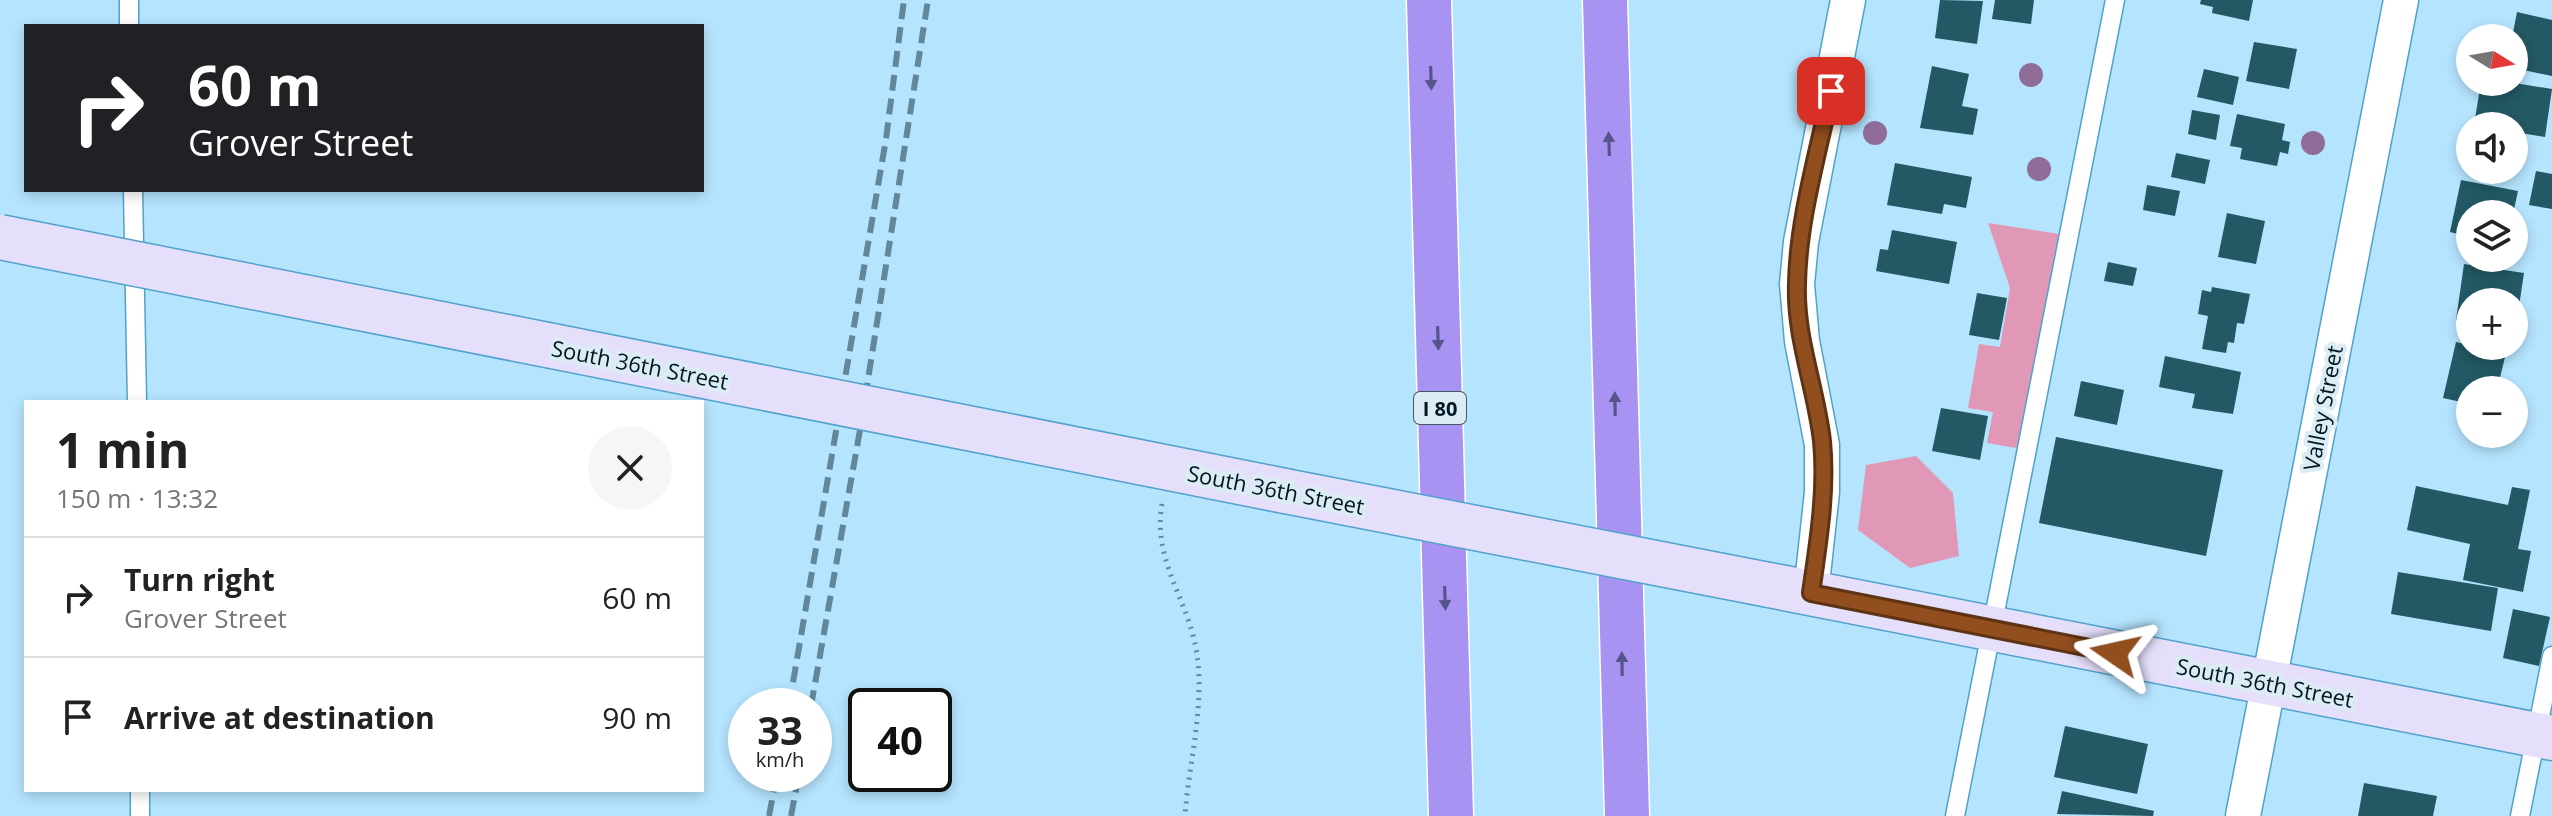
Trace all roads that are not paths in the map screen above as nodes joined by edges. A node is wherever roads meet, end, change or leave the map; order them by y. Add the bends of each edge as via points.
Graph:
1 (129, 0) edge
2 (1429, 0) edge
3 (1605, 0) edge
4 (1848, 0) edge
5 (2115, 0) edge
6 (2401, 0) edge
7 (129, 24) edge
8 (133, 192) edge
9 (0, 237) edge
10 (137, 400) edge
11 (1790, 589) junction
12 (1992, 629) junction
13 (2552, 656) edge
14 (2269, 682) junction
15 (2544, 737) edge
16 (140, 792) edge
17 (140, 816) edge
18 (1451, 816) edge
19 (1625, 816) edge
20 (1955, 816) edge
21 (2243, 816) edge
22 (2520, 816) edge

1 - 7 lane
2 -> 18 highway, I 80
19 -> 3 highway
4 - 11 street via 1801,242 1797,284 1822,445 1822,492
5 - 12 lane
6 - 14 street, Valley Street
8 - 10 lane
9 - 11 street, South 36th Street, bridge
11 - 12 street, South 36th Street
12 - 14 street, South 36th Street
12 - 20 lane
13 - 15 lane
14 - 15 street, South 36th Street
14 - 21 street, Valley Street
15 - 22 lane
16 - 17 lane

